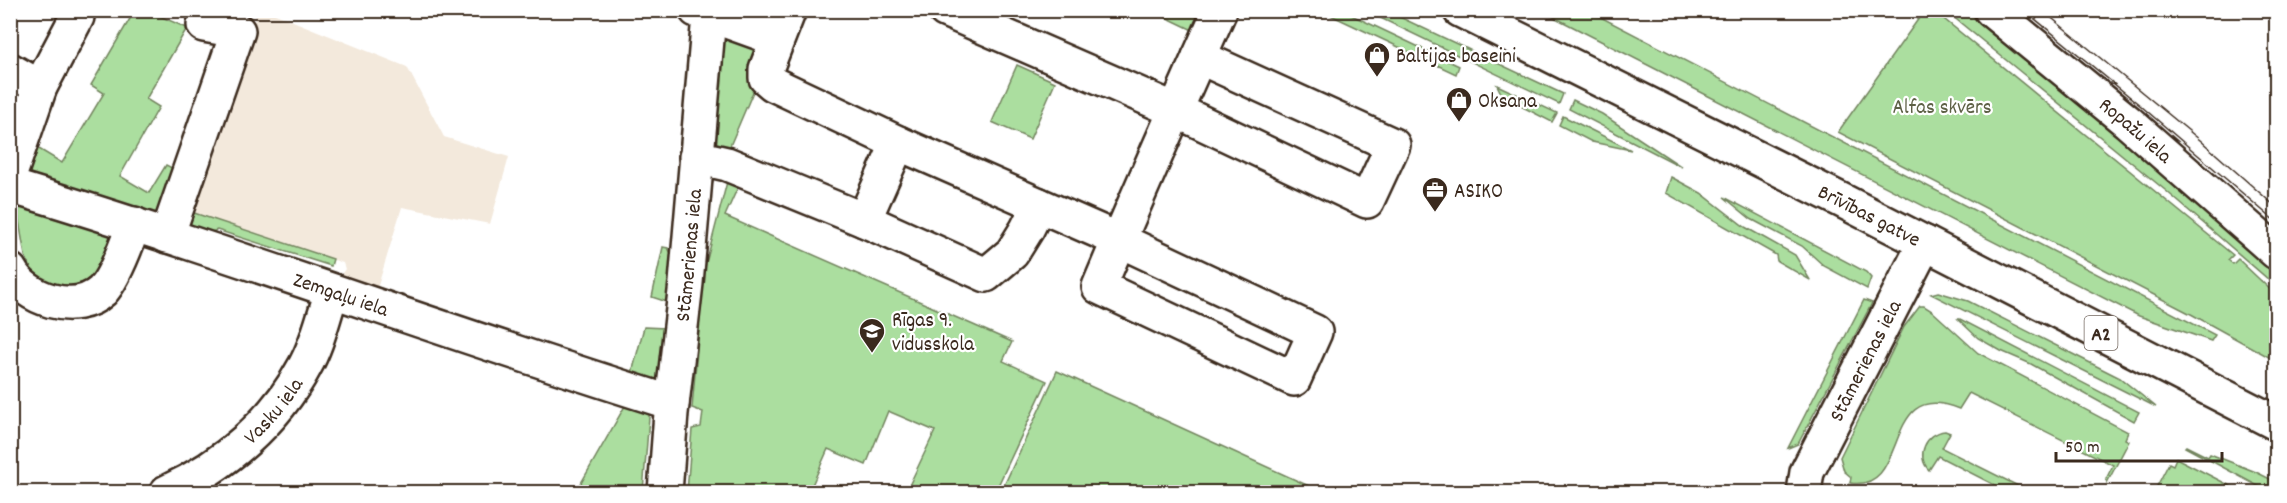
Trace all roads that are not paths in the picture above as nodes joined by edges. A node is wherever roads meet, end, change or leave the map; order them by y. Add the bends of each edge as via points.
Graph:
1 (945, 10) edge
2 (1220, 10) edge
3 (1460, 10) edge
4 (1991, 10) edge
5 (703, 13) edge
6 (77, 17) dead end
7 (204, 25) dead end
8 (783, 25) edge
9 (1199, 57) junction
10 (10, 70) edge
11 (40, 87) junction
12 (1175, 110) junction
13 (897, 143) junction
14 (696, 158) junction
15 (10, 174) edge
16 (10, 186) edge
17 (1039, 205) junction
18 (864, 220) junction
19 (134, 224) junction
20 (167, 236) junction
21 (1119, 240) junction
22 (1925, 243) junction
23 (2277, 252) edge
24 (10, 270) edge
25 (332, 292) junction
26 (672, 403) junction
27 (2277, 423) edge
28 (1800, 488) edge
29 (167, 492) edge
30 (665, 492) edge

1 - 12 main road
2 - 9 main road
3 - 22 main road, Brīvības gatve / A2
4 - 23 main road, Ropažu iela
5 - 8 main road
5 - 14 main road, Stāmerienas iela
6 - 11 main road
7 - 20 main road via 238,31
8 - 13 main road via 766,78
9 - 12 main road
9 - 12 main road via 1393,145 1367,201
10 - 11 main road
11 - 15 main road
12 - 21 main road
13 - 17 main road
13 - 18 main road
14 - 18 main road via 727,164
14 - 26 main road, Stāmerienas iela
16 - 19 main road, Zemgaļu iela
17 - 18 main road via 1012,253 986,275
17 - 21 main road
19 - 20 main road, Zemgaļu iela
19 - 24 main road via 119,263 102,291 82,301 62,303 37,296 16,280
20 - 25 main road, Zemgaļu iela
21 - 21 main road via 1315,332 1294,379 1099,287
22 - 27 main road, Brīvības gatve / A2
22 - 28 main road, Stāmerienas iela
25 - 26 main road, Zemgaļu iela
25 - 29 main road, Vasku iela via 305,366 270,417 196,479
26 - 30 main road, Stāmerienas iela

